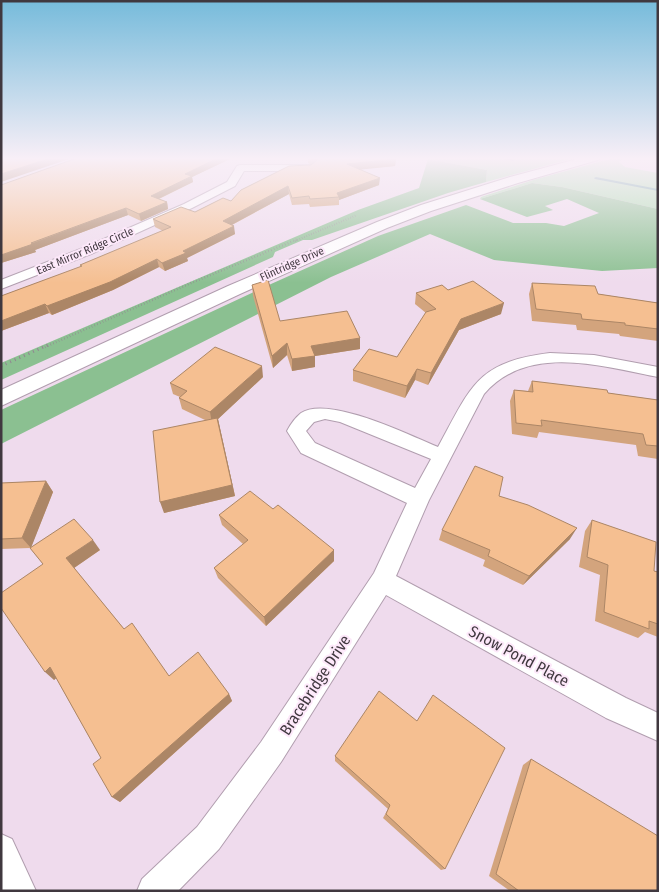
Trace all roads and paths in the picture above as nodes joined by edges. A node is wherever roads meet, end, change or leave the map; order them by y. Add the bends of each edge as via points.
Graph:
1 (200, 200) edge
2 (452, 200) edge
3 (1, 285) edge
4 (658, 372) edge
5 (1, 399) edge
6 (442, 456) junction
7 (418, 499) junction
8 (382, 581) junction
9 (658, 727) edge
10 (1, 850) edge
11 (19, 891) edge
12 (154, 891) edge

1 - 3 street, East Mirror Ridge Circle via 87,251
2 - 5 street, Flintridge Drive via 382,225 234,290
4 - 6 street, Bracebridge Drive via 562,358 522,362 490,377 477,392
6 - 7 street, Bracebridge Drive
6 - 7 street via 344,417 325,413 308,417 296,431 308,448
7 - 8 street, Bracebridge Drive
8 - 9 street, Snow Pond Place via 616,708
8 - 12 street, Bracebridge Drive via 271,752 208,838
10 - 11 street

